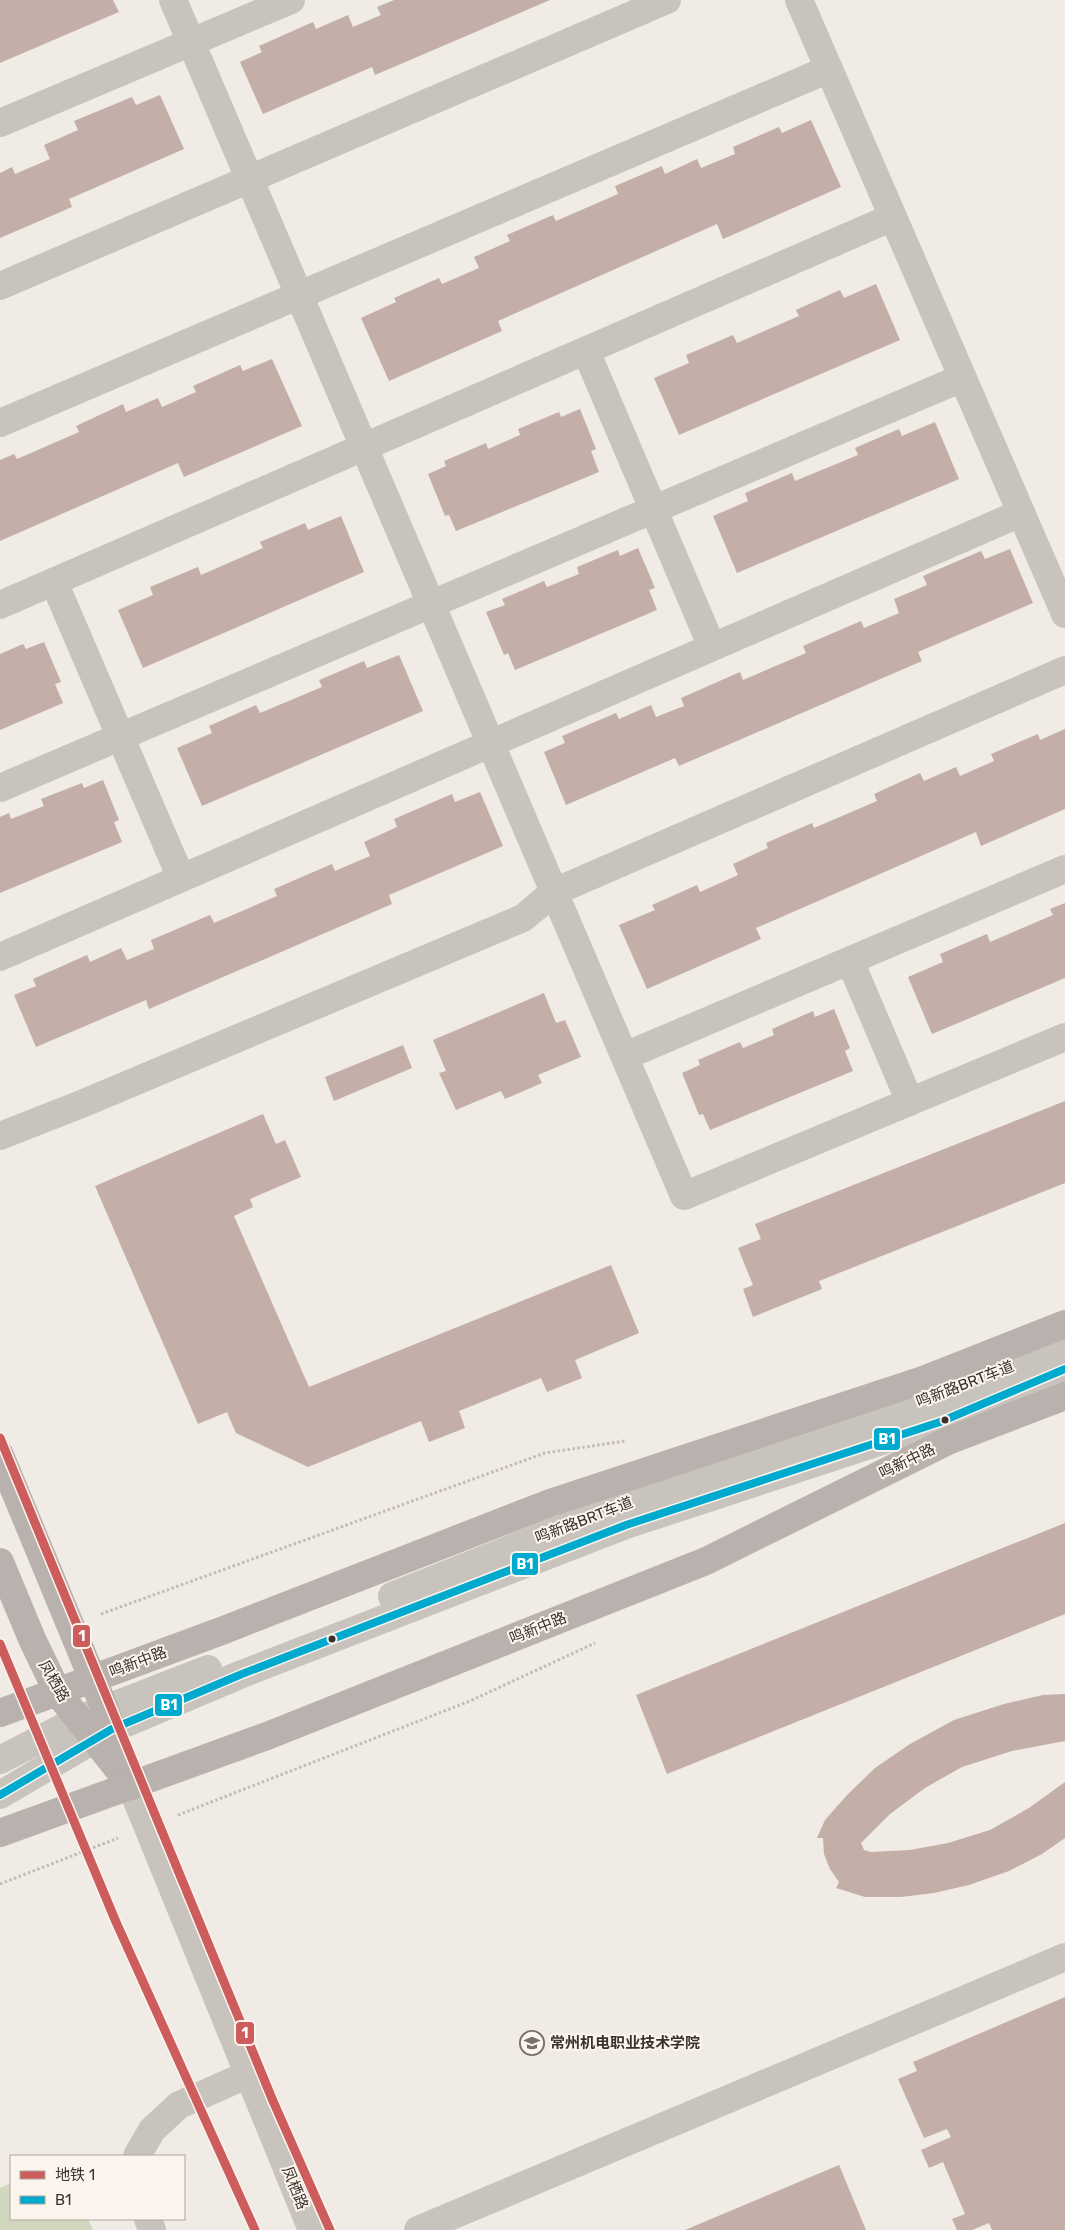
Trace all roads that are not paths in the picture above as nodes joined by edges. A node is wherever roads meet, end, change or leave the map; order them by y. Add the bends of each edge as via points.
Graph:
1 (173, 0) edge
2 (291, 0) edge
3 (667, 0) edge
4 (799, 0) edge
5 (191, 42) junction
6 (829, 69) junction
7 (0, 123) edge
8 (249, 178) junction
9 (893, 217) junction
10 (0, 286) edge
11 (300, 296) junction
12 (586, 351) junction
13 (962, 378) junction
14 (0, 423) edge
15 (364, 447) junction
16 (653, 510) junction
17 (1021, 513) junction
18 (54, 582) junction
19 (432, 604) junction
20 (0, 605) edge
21 (1065, 614) edge
22 (712, 647) junction
23 (1065, 670) edge
24 (120, 737) junction
25 (491, 744) junction
26 (0, 788) edge
27 (1065, 869) edge
28 (181, 878) junction
29 (554, 892) junction
30 (0, 957) edge
31 (850, 960) junction
32 (1065, 1037) edge
33 (625, 1056) junction
34 (910, 1102) junction
35 (0, 1136) edge
36 (1065, 1324) edge
37 (1065, 1345) edge
38 (1065, 1369) edge
39 (1065, 1396) edge
40 (0, 1455) edge
41 (0, 1562) edge
42 (93, 1679) junction
43 (58, 1693) junction
44 (0, 1713) edge
45 (98, 1724) junction
46 (0, 1760) edge
47 (131, 1786) junction
48 (0, 1795) edge
49 (0, 1833) edge
50 (1065, 1956) edge
51 (249, 2074) junction
52 (138, 2155) edge
53 (312, 2230) edge
54 (418, 2230) edge

1 - 5 lane
2 - 5 lane
3 - 8 lane
4 - 6 lane
5 - 7 lane
5 - 8 lane
6 - 9 lane
6 - 11 lane
8 - 10 lane
8 - 11 lane
9 - 12 lane
9 - 13 lane
11 - 14 lane
11 - 15 lane
12 - 15 lane
12 - 16 lane
13 - 16 lane
13 - 17 lane
15 - 18 lane
15 - 19 lane
16 - 19 lane
16 - 22 lane
17 - 21 lane
17 - 22 lane
18 - 20 lane
18 - 24 lane
19 - 24 lane
19 - 25 lane
22 - 25 lane
23 - 29 lane
24 - 26 lane
24 - 28 lane
25 - 28 lane
25 - 29 lane
27 - 31 lane
28 - 30 lane
29 - 33 lane
29 - 35 lane via 524,918
31 - 33 lane
31 - 34 lane
32 - 34 lane
33 - 34 lane via 684,1196
36 - 42 main road, 鸣新中路 via 923,1380 550,1502
37 - 45 lane, 鸣新路BRT车道 via 926,1399 613,1508
38 - 45 lane, 鸣新路BRT车道 via 940,1422 626,1525 242,1674
39 - 47 main road, 鸣新中路 via 948,1441 706,1562 267,1736
40 - 42 main road, 凤栖路
41 - 43 main road, 凤栖路
42 - 43 main road, 鸣新中路
42 - 45 main road, 凤栖路
43 - 44 main road, 鸣新中路
43 - 45 main road, 凤栖路
45 - 46 lane, 鸣新路BRT车道
45 - 47 main road, 凤栖路
45 - 48 lane, 鸣新路BRT车道
47 - 49 main road, 鸣新中路
47 - 51 lane, 凤栖路
50 - 54 lane
51 - 52 lane via 179,2105 152,2130
51 - 53 lane, 凤栖路

